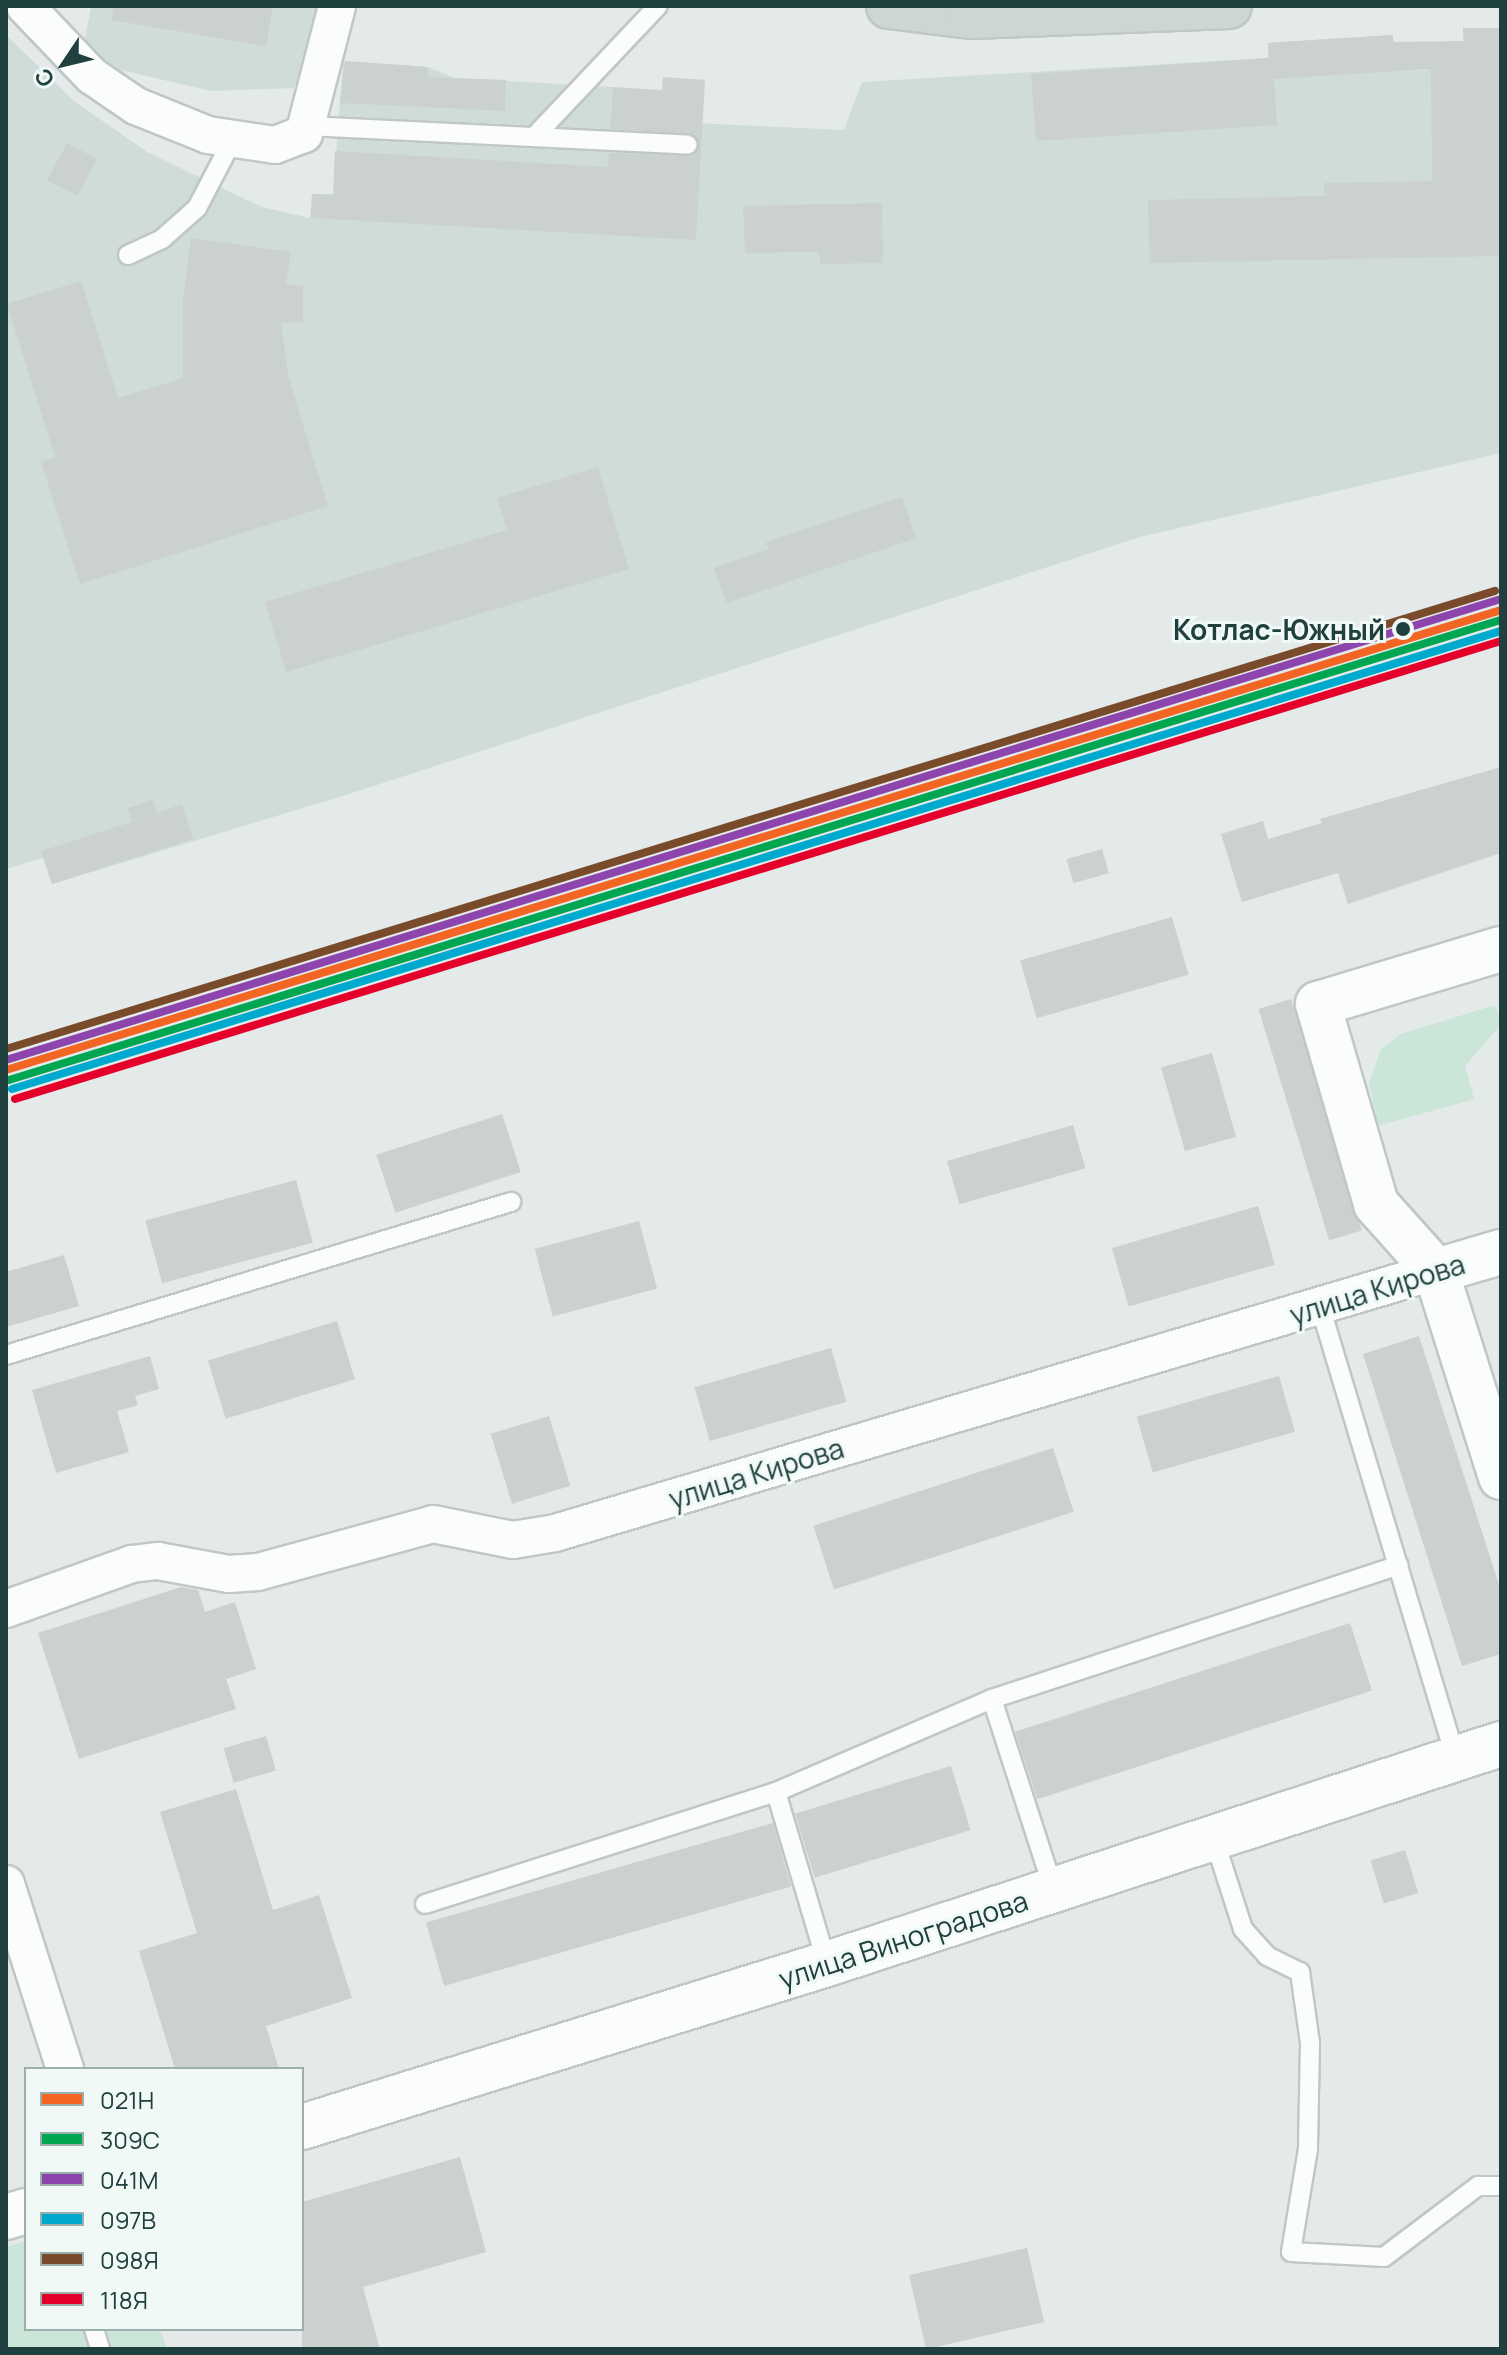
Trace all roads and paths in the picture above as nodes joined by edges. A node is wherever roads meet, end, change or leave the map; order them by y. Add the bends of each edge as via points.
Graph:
1 (25, 6) edge
2 (337, 6) edge
3 (658, 6) edge
4 (889, 6) edge
5 (1229, 6) edge
6 (1151, 7) edge
7 (306, 126) junction
8 (534, 137) junction
9 (232, 141) junction
10 (688, 145) dead end
11 (128, 255) dead end
12 (1501, 949) edge
13 (511, 1202) dead end
14 (1501, 1252) edge
15 (1436, 1271) junction
16 (1320, 1306) junction
17 (6, 1355) edge
18 (1501, 1477) edge
19 (1399, 1565) junction
20 (6, 1609) edge
21 (992, 1699) junction
22 (1501, 1744) edge
23 (1456, 1760) junction
24 (776, 1792) junction
25 (1214, 1839) junction
26 (6, 1884) edge
27 (1054, 1891) junction
28 (425, 1904) dead end
29 (827, 1964) junction
30 (64, 2067) edge
31 (304, 2126) edge
32 (1501, 2186) edge

1 - 9 street via 112,93 162,120
2 - 7 street
3 - 8 lane
4 - 6 main road via 972,16
5 - 6 main road
7 - 8 lane
7 - 9 street via 304,134 286,144
8 - 10 lane
9 - 11 lane via 197,208 162,239
12 - 15 main road via 1318,1004 1376,1204
13 - 17 lane
14 - 15 main road, улица Кирова
15 - 16 street, улица Кирова
15 - 18 main road
16 - 19 lane
16 - 20 street, улица Кирова via 555,1533 513,1540 433,1524 258,1572 229,1574 158,1561 132,1564
19 - 21 lane
19 - 23 lane
21 - 24 lane
21 - 27 lane
22 - 23 main road, улица Виноградова
23 - 25 main road, улица Виноградова
24 - 28 lane
24 - 29 lane
25 - 27 main road, улица Виноградова
25 - 32 lane via 1243,1929 1267,1956 1300,1972 1310,2043 1308,2149 1291,2252 1384,2257 1478,2186
26 - 30 street
27 - 29 main road, улица Виноградова
29 - 31 main road, улица Виноградова

